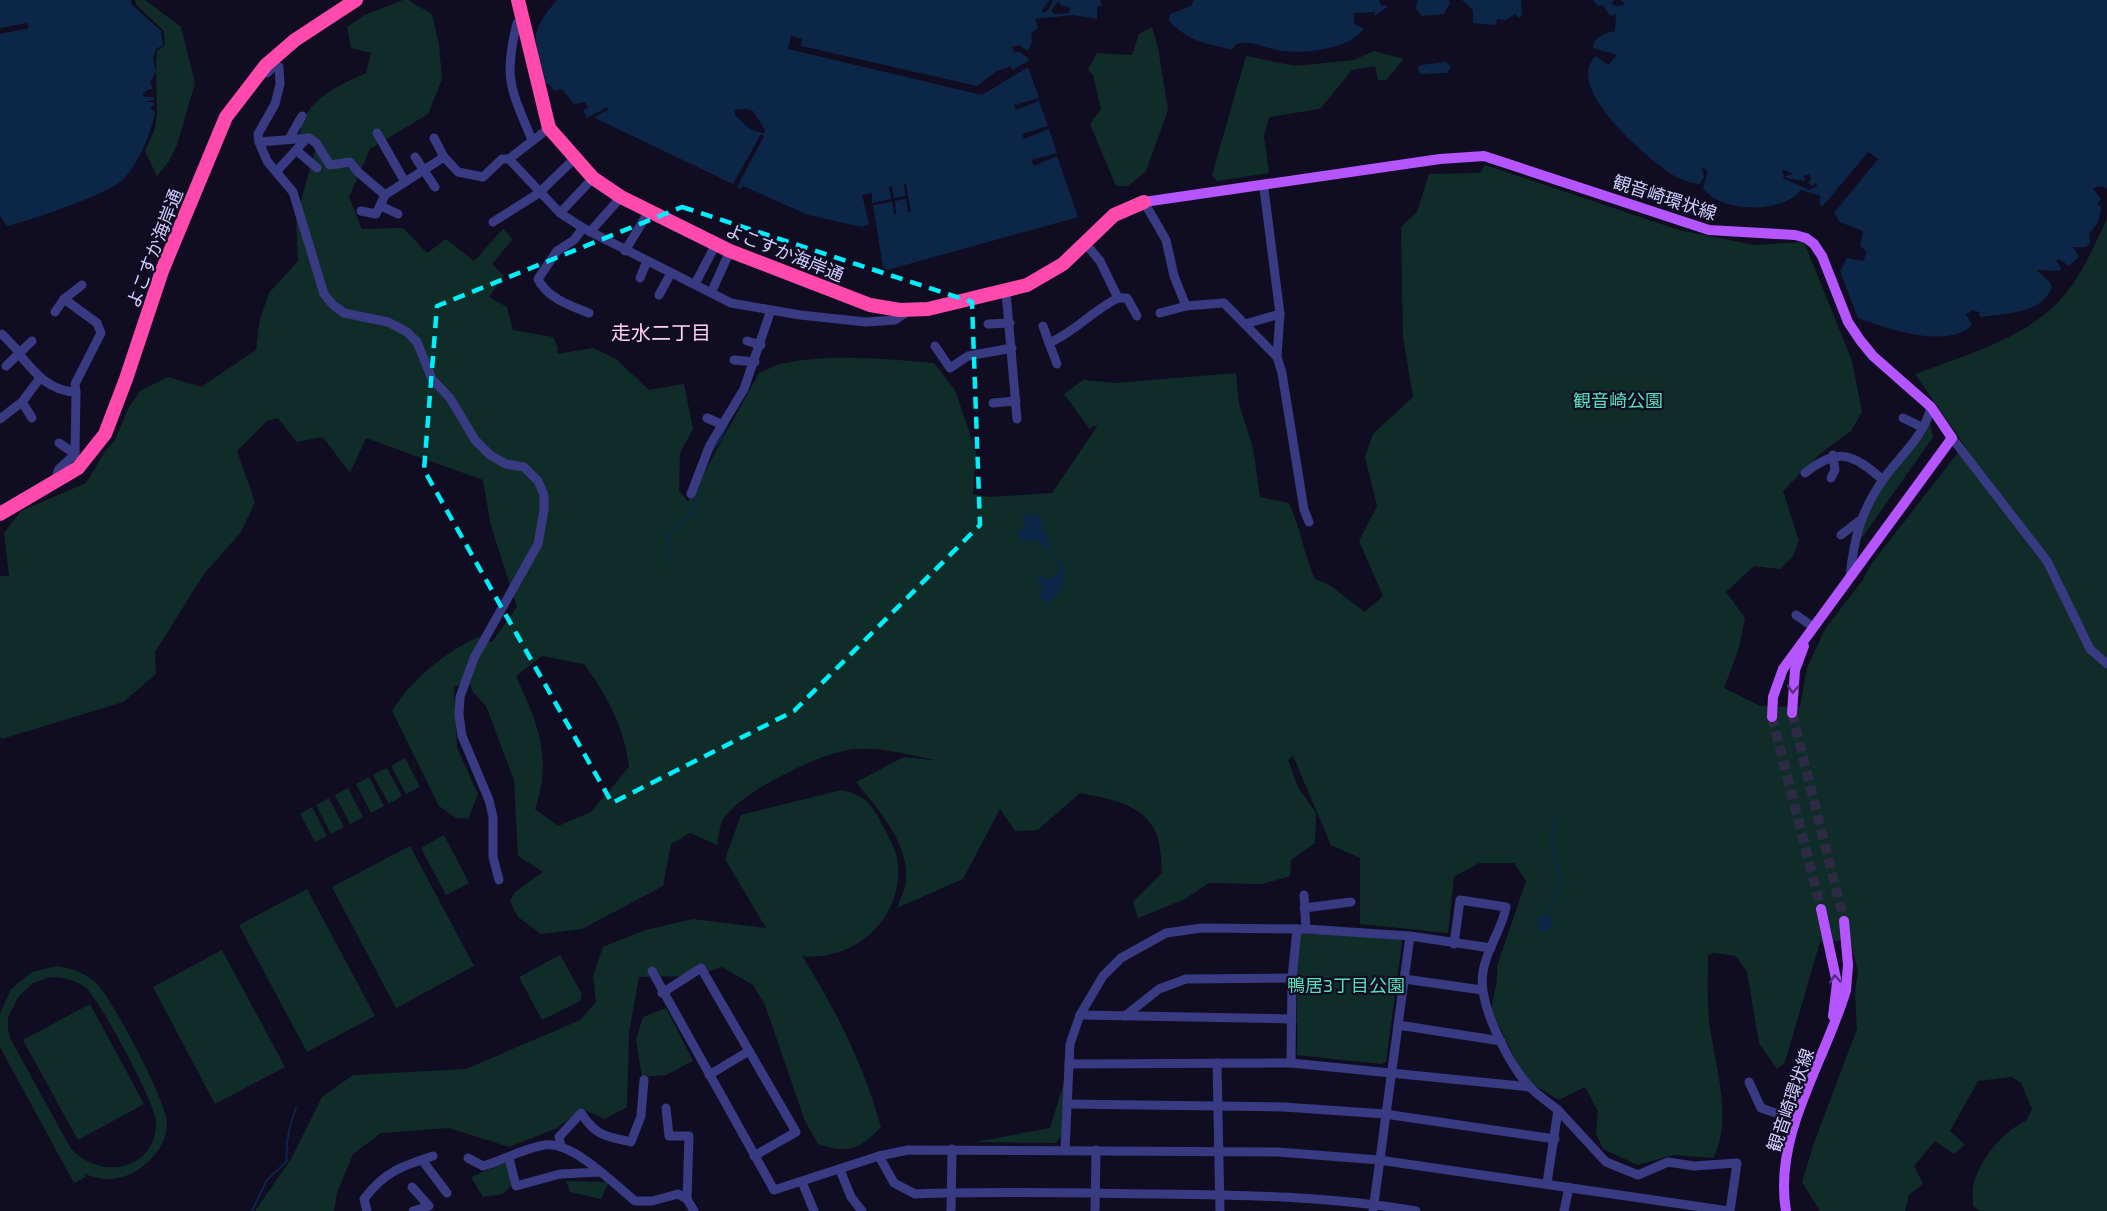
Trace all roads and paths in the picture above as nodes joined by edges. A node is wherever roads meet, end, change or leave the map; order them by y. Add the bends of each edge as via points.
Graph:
1 (356, 0) edge
2 (518, 0) edge
3 (523, 20) junction
4 (303, 116) dead end
5 (226, 117) junction
6 (549, 128) junction
7 (377, 133) dead end
8 (307, 138) junction
9 (434, 138) dead end
10 (289, 140) junction
11 (532, 140) junction
12 (259, 142) junction
13 (296, 150) junction
14 (415, 157) dead end
15 (444, 157) junction
16 (509, 159) junction
17 (574, 159) junction
18 (330, 165) junction
19 (317, 168) dead end
20 (277, 171) junction
21 (422, 171) junction
22 (333, 176) dead end
23 (593, 178) junction
24 (405, 182) junction
25 (435, 187) dead end
26 (1264, 189) dead end
27 (538, 193) junction
28 (386, 195) junction
29 (621, 197) junction
30 (1144, 202) junction
31 (381, 206) junction
32 (360, 211) dead end
33 (649, 211) junction
34 (560, 213) junction
35 (398, 214) dead end
36 (493, 222) dead end
37 (587, 230) junction
38 (1085, 243) junction
39 (716, 244) junction
40 (625, 251) junction
41 (730, 251) junction
42 (647, 261) junction
43 (671, 273) junction
44 (640, 278) dead end
45 (695, 284) junction
46 (82, 285) dead end
47 (1006, 292) junction
48 (711, 293) junction
49 (659, 296) dead end
50 (1119, 297) junction
51 (64, 299) junction
52 (870, 305) junction
53 (1186, 306) junction
54 (771, 310) junction
55 (910, 310) junction
56 (55, 312) dead end
57 (589, 313) dead end
58 (1160, 313) dead end
59 (1280, 314) junction
60 (1137, 316) dead end
61 (866, 322) junction
62 (1010, 323) junction
63 (988, 324) dead end
64 (1245, 324) junction
65 (1043, 326) dead end
66 (2, 334) dead end
67 (32, 341) dead end
68 (747, 341) dead end
69 (1049, 344) junction
70 (761, 345) junction
71 (935, 346) dead end
72 (1012, 348) junction
73 (19, 354) junction
74 (1277, 357) junction
75 (734, 360) dead end
76 (754, 362) junction
77 (1056, 364) dead end
78 (6, 366) dead end
79 (40, 378) junction
80 (76, 392) junction
81 (1016, 401) junction
82 (22, 402) junction
83 (993, 403) dead end
84 (1931, 407) junction
85 (32, 418) dead end
86 (706, 418) dead end
87 (1904, 418) dead end
88 (0, 419) edge
89 (1017, 419) dead end
90 (721, 424) junction
91 (1922, 427) junction
92 (1952, 438) junction
93 (59, 443) dead end
94 (75, 454) junction
95 (1836, 463) junction
96 (1805, 473) dead end
97 (1831, 478) dead end
98 (61, 480) junction
99 (1883, 480) junction
100 (691, 494) dead end
101 (0, 514) edge
102 (1859, 521) junction
103 (1309, 522) dead end
104 (1841, 535) dead end
105 (1850, 577) junction
106 (1797, 615) dead end
107 (1812, 626) junction
108 (2107, 664) edge
109 (1792, 713) tunnel mouth
110 (1772, 717) tunnel mouth
111 (499, 880) dead end
112 (1304, 895) dead end
113 (1351, 902) dead end
114 (1304, 908) junction
115 (1821, 909) tunnel mouth
116 (1844, 921) tunnel mouth
117 (1302, 929) junction
118 (1410, 936) junction
119 (1454, 944) junction
120 (1491, 948) junction
121 (652, 971) dead end
122 (1292, 978) junction
123 (1404, 979) junction
124 (1482, 990) junction
125 (662, 993) junction
126 (1080, 1015) junction
127 (1125, 1016) junction
128 (1292, 1019) junction
129 (1398, 1025) junction
130 (1830, 1037) junction
131 (1501, 1041) junction
132 (749, 1052) junction
133 (1217, 1063) junction
134 (1291, 1063) junction
135 (1069, 1064) junction
136 (1392, 1071) junction
137 (709, 1075) junction
138 (644, 1080) dead end
139 (1749, 1082) dead end
140 (1530, 1087) junction
141 (1067, 1104) junction
142 (1218, 1104) junction
143 (666, 1108) dead end
144 (1558, 1110) junction
145 (1385, 1114) junction
146 (1795, 1125) junction
147 (1555, 1139) junction
148 (561, 1147) junction
149 (952, 1149) junction
150 (1065, 1150) junction
151 (1096, 1150) junction
152 (1219, 1150) junction
153 (433, 1156) dead end
154 (754, 1156) junction
155 (879, 1156) junction
156 (468, 1158) dead end
157 (509, 1158) junction
158 (422, 1160) junction
159 (1379, 1160) junction
160 (840, 1170) junction
161 (601, 1172) junction
162 (802, 1182) junction
163 (1547, 1183) junction
164 (412, 1187) dead end
165 (1569, 1187) junction
166 (447, 1193) dead end
167 (952, 1193) junction
168 (1095, 1193) junction
169 (1220, 1195) junction
170 (687, 1199) junction
171 (1374, 1207) edge
172 (366, 1211) edge
173 (413, 1211) edge
174 (694, 1211) edge
175 (814, 1211) edge
176 (862, 1211) edge
177 (951, 1211) edge
178 (1095, 1211) edge
179 (1220, 1211) edge
180 (1416, 1211) edge
181 (1564, 1211) edge
182 (1730, 1211) edge
183 (1786, 1211) edge

1 - 5 highway, よこすか海岸通 via 266,64
2 - 3 highway, よこすか海岸通
3 - 6 highway, よこすか海岸通
3 - 11 street via 517,24 508,57 510,87
4 - 10 street
5 - 12 street via 270,70 279,67 275,104 258,135
5 - 98 highway, よこすか海岸通 via 162,271 105,434 86,460
6 - 11 street
6 - 17 highway, よこすか海岸通
7 - 24 street
8 - 10 street
8 - 13 street
8 - 18 street via 316,143
9 - 15 street
10 - 12 street
11 - 16 street
12 - 20 street
13 - 19 street
13 - 20 street
14 - 21 street
15 - 16 street via 458,172 483,177 502,159
15 - 21 street
16 - 27 street
17 - 23 highway, よこすか海岸通
17 - 27 street
18 - 22 street
18 - 28 street via 350,162
20 - 111 street via 293,192 324,294 333,305 344,313 388,322 407,332 417,342 432,379 450,398 475,440 506,464 524,467 538,481 544,495 538,544 474,658 460,698 462,736 493,817 492,857
21 - 24 street
21 - 25 street
23 - 29 highway, よこすか海岸通
23 - 34 street
24 - 28 street
26 - 59 street
27 - 34 street
27 - 36 street
28 - 31 street
29 - 33 highway, よこすか海岸通
29 - 37 street
30 - 38 highway, よこすか海岸通 via 1114,215
30 - 53 street via 1166,240
30 - 84 main road, 観音崎環状線 via 1484,156 1709,230 1795,235 1814,244 1822,256 1848,322 1866,348
31 - 32 street via 376,214
31 - 35 street
33 - 39 highway, よこすか海岸通
33 - 40 street
34 - 37 street
37 - 40 street
37 - 57 street via 557,250 538,279 543,289
38 - 47 highway, よこすか海岸通 via 1046,276
38 - 50 street via 1100,261
39 - 41 highway, よこすか海岸通
39 - 45 street
40 - 42 street
41 - 48 street
41 - 52 highway, よこすか海岸通
42 - 43 street
42 - 44 street
43 - 45 street
43 - 49 street
45 - 48 street
46 - 51 street
47 - 55 highway, よこすか海岸通
47 - 62 street
48 - 54 street via 731,303
50 - 60 street via 1127,298
50 - 69 street
51 - 56 street
51 - 80 street via 97,323 101,333 75,384
52 - 55 highway, よこすか海岸通
52 - 61 street
53 - 58 street
53 - 64 street via 1224,303
54 - 61 street
54 - 70 street
55 - 61 street via 895,320
59 - 64 street
59 - 74 street
62 - 63 street
62 - 72 street
64 - 74 street
65 - 69 street
66 - 73 street
67 - 73 street
68 - 70 street
69 - 77 street
70 - 76 street
71 - 72 street via 950,368 968,356
72 - 81 street
73 - 78 street
73 - 79 street
74 - 103 street
75 - 76 street
76 - 90 street via 744,389
79 - 80 street via 64,392
79 - 82 street
80 - 94 street
81 - 83 street
81 - 89 street
82 - 85 street
82 - 88 street
84 - 91 street
84 - 92 main road, 観音崎環状線
86 - 90 street
87 - 91 street
90 - 100 street
91 - 99 street via 1917,440
92 - 105 main road
92 - 108 street via 2047,561 2090,649
93 - 94 street
94 - 98 street via 59,469
95 - 96 street via 1822,459
95 - 97 street
95 - 99 street via 1863,463
98 - 101 highway, よこすか海岸通
99 - 102 street
102 - 104 street
102 - 105 street
105 - 107 main road
106 - 107 street
107 -> 109 main road via 1795,670
107 - 110 main road via 1783,669 1773,698
112 - 114 street
113 - 114 street
114 - 117 street
130 -> 115 main road, 観音崎環状線 via 1837,983
116 - 130 main road, 観音崎環状線 via 1846,990
117 - 118 street
117 - 122 street
117 - 126 street via 1202,928 1166,933 1121,958 1103,976
118 - 119 street
118 - 123 street
119 - 120 street
119 - 120 street via 1460,900 1506,907
120 - 124 street
121 - 125 street
122 - 127 street via 1186,979 1159,989
122 - 128 street
123 - 124 street
123 - 129 street
124 - 131 street
125 - 132 street via 701,968
125 - 137 street
126 - 127 street
126 - 135 street via 1070,1044
127 - 128 street
128 - 134 street
129 - 131 street
129 - 136 street
130 - 146 main road, 観音崎環状線
131 - 140 street via 1510,1062
132 - 137 street
132 - 154 street via 796,1132
133 - 134 street
133 - 135 street
133 - 142 street
134 - 136 street
135 - 141 street
136 - 140 street
136 - 145 street
137 - 154 street
138 - 148 street via 641,1116 631,1142 601,1135 581,1113 560,1137
139 - 146 street via 1761,1108 1788,1117 1790,1124
140 - 144 street
141 - 142 street
141 - 150 street
142 - 145 street
142 - 152 street
143 - 170 street via 669,1136 689,1136
144 - 147 street
144 - 182 street via 1606,1162 1638,1175 1668,1161 1694,1166 1737,1163
145 - 147 street
145 - 159 street
146 - 183 main road, 観音崎環状線 via 1784,1170
147 - 163 street
148 - 157 street via 546,1145
148 - 161 street
149 - 150 street
149 - 155 street via 908,1150
149 - 167 street
150 - 151 street
151 - 152 street
151 - 168 street
152 - 159 street
152 - 169 street
153 - 158 street
154 - 162 street via 774,1190
155 - 160 street
155 - 167 street via 887,1174 903,1190 915,1194
156 - 157 street via 483,1166
157 - 161 street via 516,1186 560,1174
158 - 166 street
158 - 172 street via 377,1180 364,1199
159 - 163 street
159 - 171 street
160 - 162 street
160 - 176 street via 851,1197
161 - 170 street via 635,1201 678,1194
162 - 175 street
163 - 165 street
164 - 173 street via 429,1206
165 - 181 street
165 - 182 street
167 - 168 street
167 - 177 street
168 - 169 street
168 - 178 street
169 - 171 street
169 - 179 street
170 - 174 street
171 - 180 street

